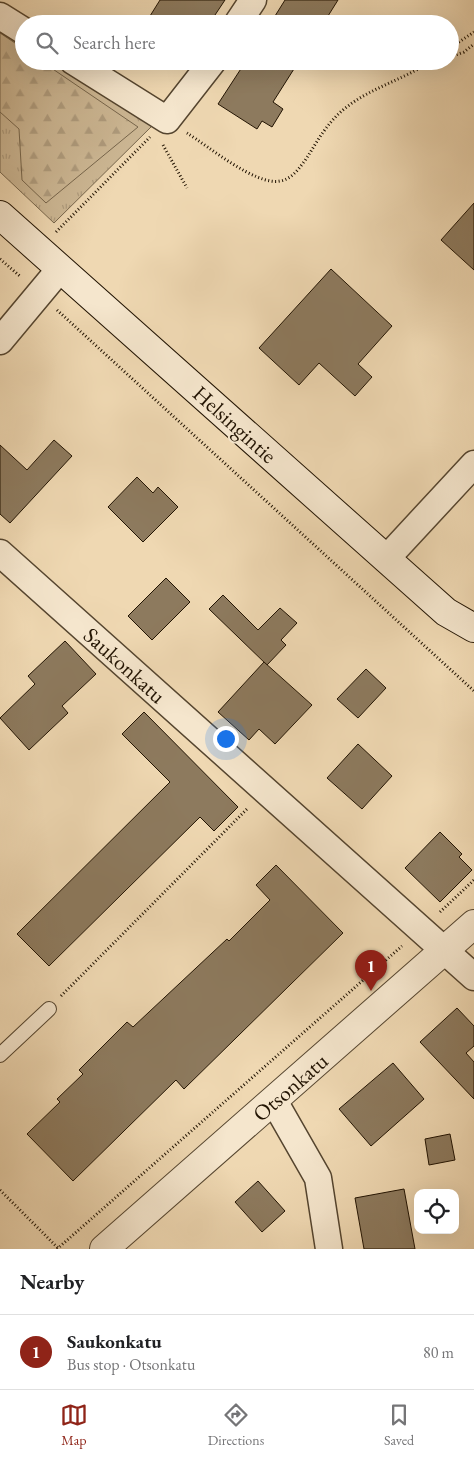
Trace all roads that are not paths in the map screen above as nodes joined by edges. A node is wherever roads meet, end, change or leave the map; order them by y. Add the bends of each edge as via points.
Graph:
1 (253, 0) edge
2 (243, 15) edge
3 (0, 16) edge
4 (15, 25) edge
5 (86, 70) edge
6 (206, 70) edge
7 (0, 214) edge
8 (60, 268) junction
9 (0, 341) edge
10 (474, 464) edge
11 (0, 553) edge
12 (386, 559) junction
13 (474, 628) edge
14 (474, 924) edge
15 (446, 950) junction
16 (474, 977) edge
17 (48, 1009) road end
18 (0, 1055) edge
19 (274, 1102) junction
20 (104, 1249) edge
21 (329, 1249) edge

1 - 2 street
3 - 4 street
5 - 6 street via 162,125
7 - 8 main road, Helsingintie
8 - 9 street
8 - 12 main road, Helsingintie
10 - 12 street
11 - 15 street, Saukonkatu
12 - 13 main road, Helsingintie via 446,612
14 - 15 main road, Otsonkatu
15 - 16 street, Saukonkatu
15 - 19 main road, Otsonkatu
17 - 18 lane
19 - 20 main road, Otsonkatu
19 - 21 street via 318,1178

